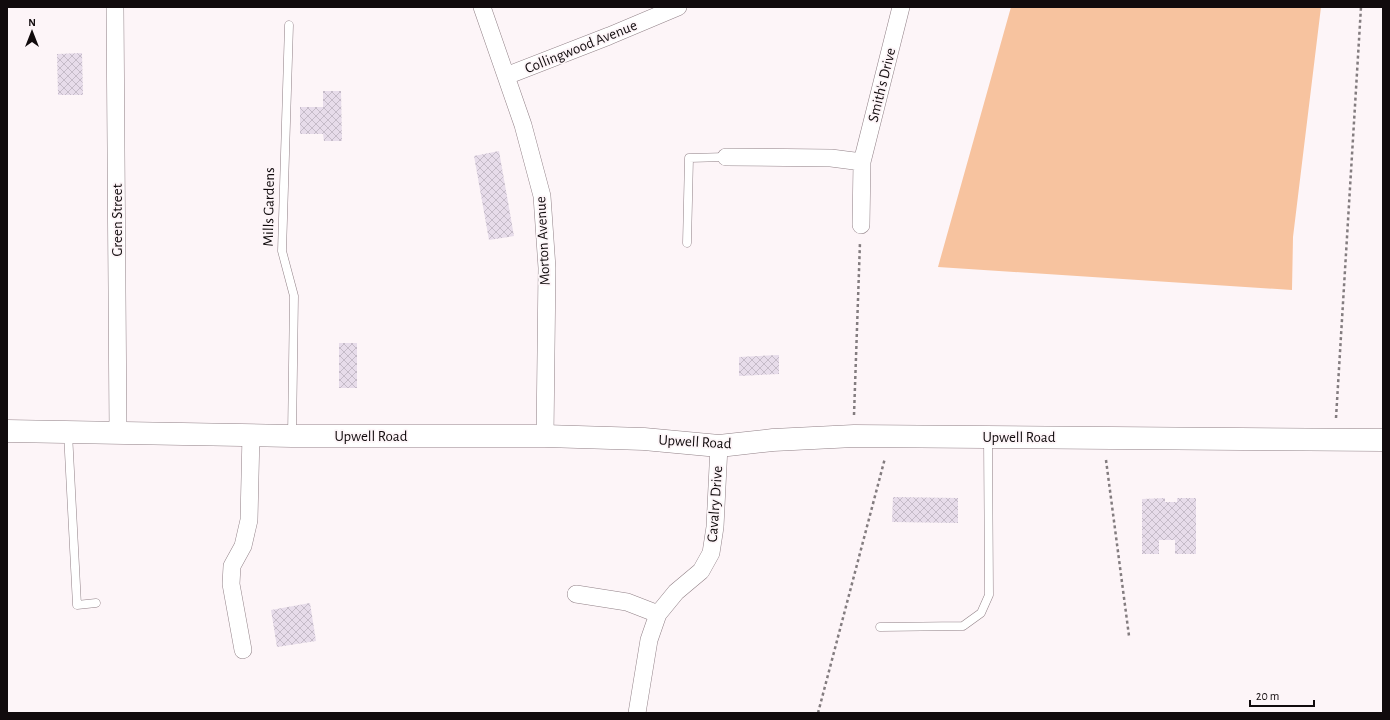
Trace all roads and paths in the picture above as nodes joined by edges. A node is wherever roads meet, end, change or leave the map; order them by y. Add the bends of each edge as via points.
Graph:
1 (115, 7) edge
2 (482, 7) edge
3 (678, 7) edge
4 (901, 7) edge
5 (1361, 7) edge
6 (288, 25) dead end
7 (506, 76) junction
8 (726, 157) joint
9 (862, 162) junction
10 (861, 225) joint
11 (687, 243) dead end
12 (7, 431) edge
13 (118, 432) junction
14 (68, 433) junction
15 (251, 434) junction
16 (292, 436) junction
17 (545, 436) junction
18 (854, 436) junction
19 (891, 436) junction
20 (988, 437) junction
21 (1103, 437) junction
22 (1334, 439) junction
23 (1383, 440) edge
24 (719, 446) junction
25 (576, 594) dead end
26 (96, 603) dead end
27 (658, 614) junction
28 (880, 627) dead end
29 (1129, 636) dead end
30 (243, 650) dead end
31 (637, 713) edge
32 (818, 713) edge

1 - 13 street, Green Street
2 - 7 street, Morton Avenue
3 - 7 street, Collingwood Avenue
4 - 9 street, Smith's Drive
5 - 22 path
6 - 16 lane, Mills Gardens via 282,251 294,296
7 - 17 street, Morton Avenue via 523,125 542,196 547,268
8 - 9 street via 831,158
8 - 11 lane via 689,158
9 - 10 street, Smith's Drive
10 - 18 path
12 - 14 main road, Upwell Road
13 - 14 main road, Upwell Road
13 - 15 main road, Upwell Road
14 - 26 lane via 77,605
15 - 16 main road, Upwell Road
15 - 30 street via 249,520 243,546 232,566 231,584
16 - 17 main road, Upwell Road
17 - 24 main road, Upwell Road via 644,439
18 - 19 main road, Upwell Road
18 - 24 main road, Upwell Road
19 - 20 main road, Upwell Road
19 - 32 path
20 - 21 main road, Upwell Road
20 - 28 lane via 989,595 980,613 963,626
21 - 22 main road, Upwell Road
21 - 29 path
22 - 23 main road, Upwell Road
24 - 27 street, Cavalry Drive via 715,527 711,553 700,571 676,592
25 - 27 street via 628,602
27 - 31 street, Cavalry Drive via 649,640

